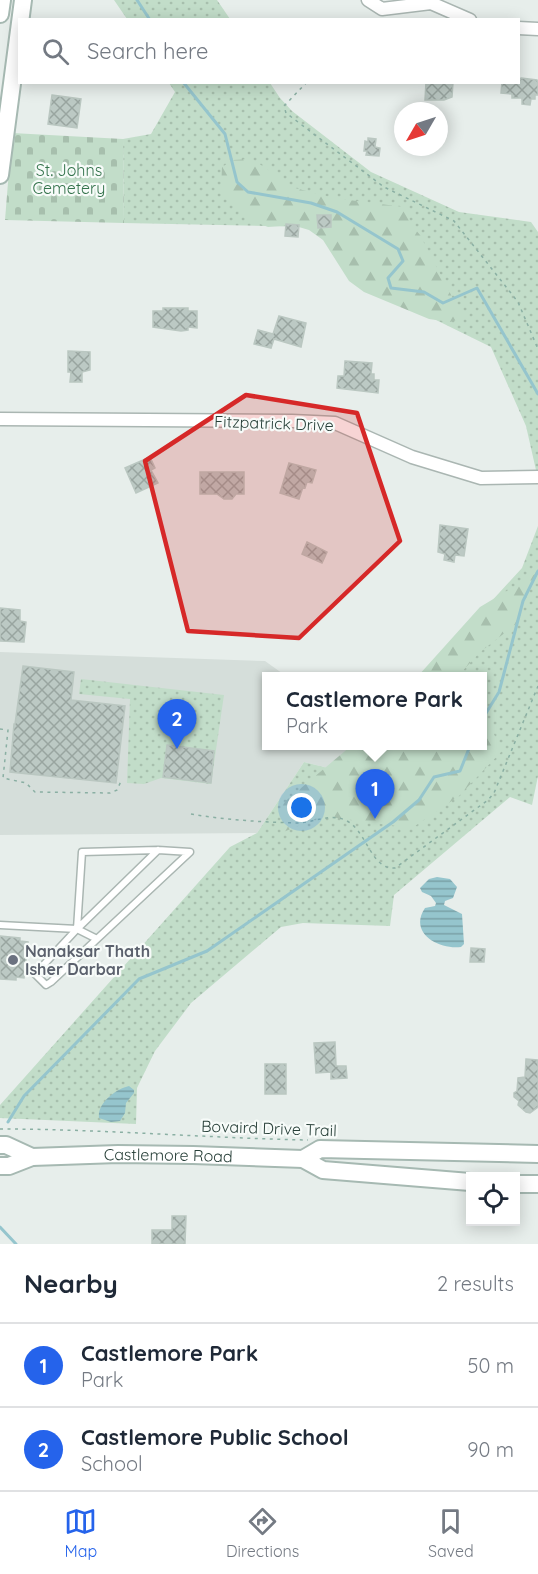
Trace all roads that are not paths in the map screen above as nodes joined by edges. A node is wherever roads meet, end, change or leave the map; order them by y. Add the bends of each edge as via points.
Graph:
1 (2, 0) edge
2 (22, 0) edge
3 (368, 0) edge
4 (431, 2) edge
5 (0, 14) edge
6 (20, 18) edge
7 (466, 18) edge
8 (520, 28) edge
9 (538, 28) edge
10 (18, 29) edge
11 (0, 175) edge
12 (0, 419) edge
13 (538, 477) edge
14 (159, 850) junction
15 (0, 925) edge
16 (77, 929) junction
17 (97, 939) junction
18 (0, 1145) edge
19 (538, 1154) edge
20 (32, 1157) junction
21 (303, 1159) junction
22 (0, 1166) edge
23 (466, 1182) edge
24 (520, 1184) edge
25 (538, 1184) edge

1 - 5 main road
2 - 6 main road
3 - 4 street via 382,9
4 - 7 street
8 - 9 street
10 - 11 main road
12 - 13 street, Fitzpatrick Drive via 335,423 412,457 481,478
14 - 16 lane
14 - 16 lane via 82,852
14 - 17 lane via 190,852
15 - 16 lane
16 - 17 lane
16 - 17 lane via 35,974 46,985
18 - 20 main road, Castlemore Road
19 - 21 main road, Castlemore Road via 320,1149
20 - 21 main road, Castlemore Road via 118,1154
20 - 22 main road, Castlemore Road
21 - 23 main road, Castlemore Road via 323,1170
24 - 25 main road

